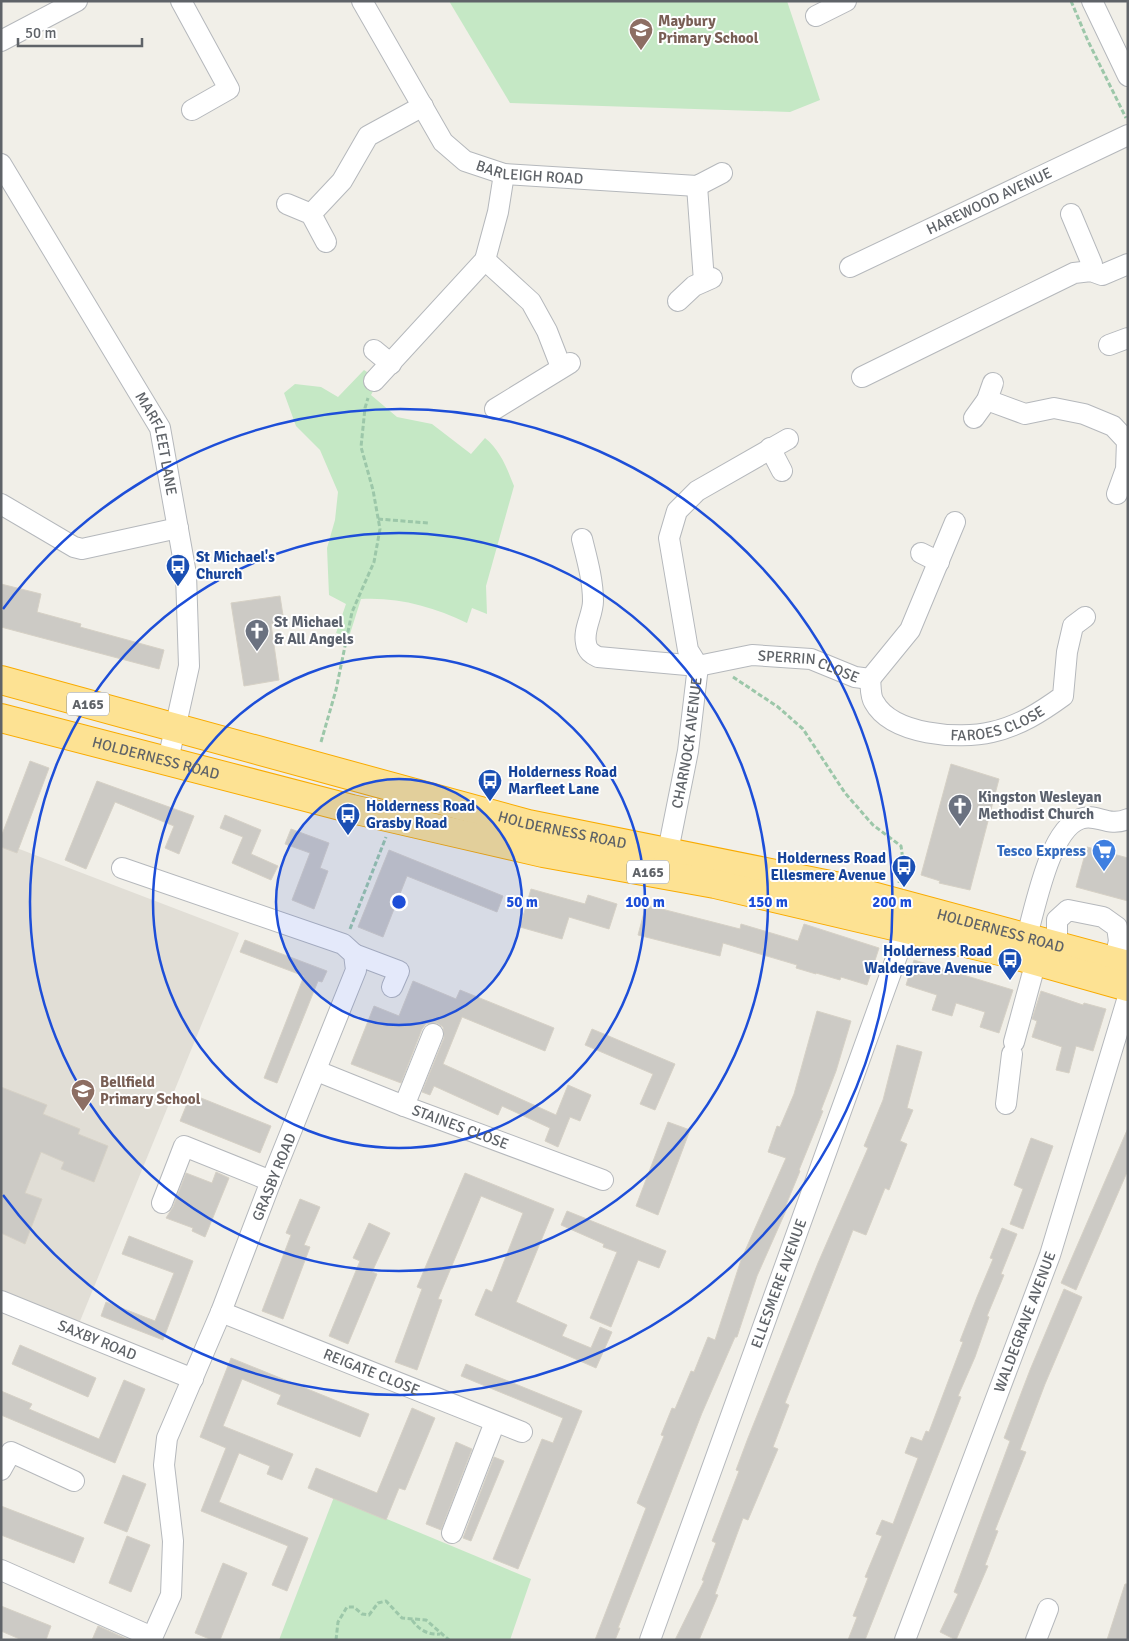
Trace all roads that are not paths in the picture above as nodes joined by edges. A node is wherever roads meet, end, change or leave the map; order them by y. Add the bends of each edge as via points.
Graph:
1 (77, 1) edge
2 (181, 1) edge
3 (362, 1) edge
4 (846, 1) edge
5 (1092, 1) edge
6 (816, 16) dead end
7 (1, 42) edge
8 (1128, 76) edge
9 (424, 106) junction
10 (192, 110) dead end
11 (1128, 135) edge
12 (1, 164) edge
13 (722, 173) dead end
14 (504, 174) junction
15 (697, 186) junction
16 (287, 204) dead end
17 (311, 214) junction
18 (1071, 214) dead end
19 (326, 242) dead end
20 (485, 260) junction
21 (1128, 264) edge
22 (850, 268) dead end
23 (1091, 271) junction
24 (678, 301) dead end
25 (374, 350) dead end
26 (391, 364) junction
27 (862, 377) dead end
28 (374, 380) road end
29 (495, 409) dead end
30 (974, 418) dead end
31 (788, 438) dead end
32 (1127, 441) edge
33 (770, 448) junction
34 (782, 471) dead end
35 (1122, 486) edge
36 (1, 504) edge
37 (955, 522) dead end
38 (178, 528) junction
39 (582, 539) dead end
40 (921, 553) dead end
41 (939, 562) junction
42 (1085, 618) dead end
43 (703, 665) junction
44 (870, 679) junction
45 (1, 680) edge
46 (1, 718) edge
47 (175, 728) junction
48 (168, 760) junction
49 (1128, 818) edge
50 (513, 833) junction
51 (668, 851) junction
52 (122, 868) dead end
53 (905, 913) junction
54 (349, 949) junction
55 (1040, 949) junction
56 (1121, 963) edge
57 (392, 987) dead end
58 (1128, 987) edge
59 (1128, 997) edge
60 (433, 1034) dead end
61 (317, 1071) junction
62 (1006, 1104) dead end
63 (404, 1106) junction
64 (603, 1180) dead end
65 (271, 1181) junction
66 (162, 1202) dead end
67 (1, 1301) edge
68 (222, 1312) junction
69 (193, 1379) junction
70 (495, 1422) junction
71 (522, 1432) dead end
72 (1, 1470) edge
73 (74, 1481) dead end
74 (452, 1533) dead end
75 (1, 1570) edge
76 (1048, 1609) dead end
77 (151, 1638) edge
78 (650, 1640) edge
79 (905, 1640) edge
80 (1036, 1640) edge

1 - 7 street
2 - 10 street via 229,89
3 - 9 street, BARLEIGH ROAD
4 - 6 street
5 - 8 street
9 - 14 street, BARLEIGH ROAD via 444,142 465,161
9 - 17 street via 368,136 342,181
11 - 22 street, HAREWOOD AVENUE
12 - 38 street, MARFLEET LANE via 160,428
13 - 15 street
14 - 15 street, BARLEIGH ROAD
14 - 20 street
15 - 24 street via 708,280 694,286
16 - 17 street
17 - 19 street
18 - 23 street via 1092,264
20 - 26 street
20 - 29 street via 531,302 566,365
21 - 23 street via 1102,275
23 - 27 street via 1074,273
25 - 26 street
26 - 28 street
30 - 32 street via 990,392 1025,414 1054,408 1084,414 1114,426
31 - 33 street, CHARNOCK AVENUE
32 - 35 street
33 - 34 street
33 - 43 street, CHARNOCK AVENUE via 697,491 677,511 669,538 688,650
36 - 38 street via 82,549
37 - 41 street, SPERRIN CLOSE
38 - 47 street, MARFLEET LANE via 186,574 189,666
39 - 43 street, SPERRIN CLOSE via 593,602 587,626 586,643 590,652 598,657
40 - 41 street
41 - 44 street, SPERRIN CLOSE via 910,630
42 - 44 street, FAROES CLOSE via 1073,626 1063,696 1034,717 992,733 940,736 896,724 873,702
43 - 44 street, SPERRIN CLOSE via 752,655 811,659 855,677
43 - 51 street, CHARNOCK AVENUE
45 - 47 highway, HOLDERNESS ROAD / A165
46 - 48 highway, HOLDERNESS ROAD / A165
47 - 48 street, MARFLEET LANE
47 - 50 highway, HOLDERNESS ROAD / A165
48 - 50 highway, HOLDERNESS ROAD / A165 via 402,821
49 - 55 street via 1112,824 1090,817 1080,818 1061,836 1048,864
50 - 51 highway, HOLDERNESS ROAD / A165
50 - 53 highway, HOLDERNESS ROAD / A165 via 715,884
51 - 53 highway, HOLDERNESS ROAD / A165 via 835,886
52 - 54 street
53 - 55 highway, HOLDERNESS ROAD / A165
53 - 55 highway, HOLDERNESS ROAD / A165 via 987,921
53 - 78 street, ELLESMERE AVENUE
54 - 57 street via 399,972
54 - 61 street, GRASBY ROAD via 356,970
55 - 56 highway, HOLDERNESS ROAD / A165
55 - 56 street via 1057,920 1068,910 1095,915 1117,927
55 - 58 highway, HOLDERNESS ROAD / A165
55 - 62 street via 1013,1048
59 - 79 street, WALDEGRAVE AVENUE via 1050,1255
60 - 63 street
61 - 63 street, STAINES CLOSE
61 - 65 street, GRASBY ROAD
63 - 64 street, STAINES CLOSE
65 - 66 street via 184,1146
65 - 68 street, GRASBY ROAD
67 - 69 street, SAXBY ROAD
68 - 69 street, GRASBY ROAD
68 - 70 street, REIGATE CLOSE
69 - 77 street, GRASBY ROAD via 167,1438 164,1464 172,1541 171,1594
70 - 71 street, REIGATE CLOSE
70 - 74 street
72 - 73 street via 11,1452
75 - 77 street
76 - 80 street

